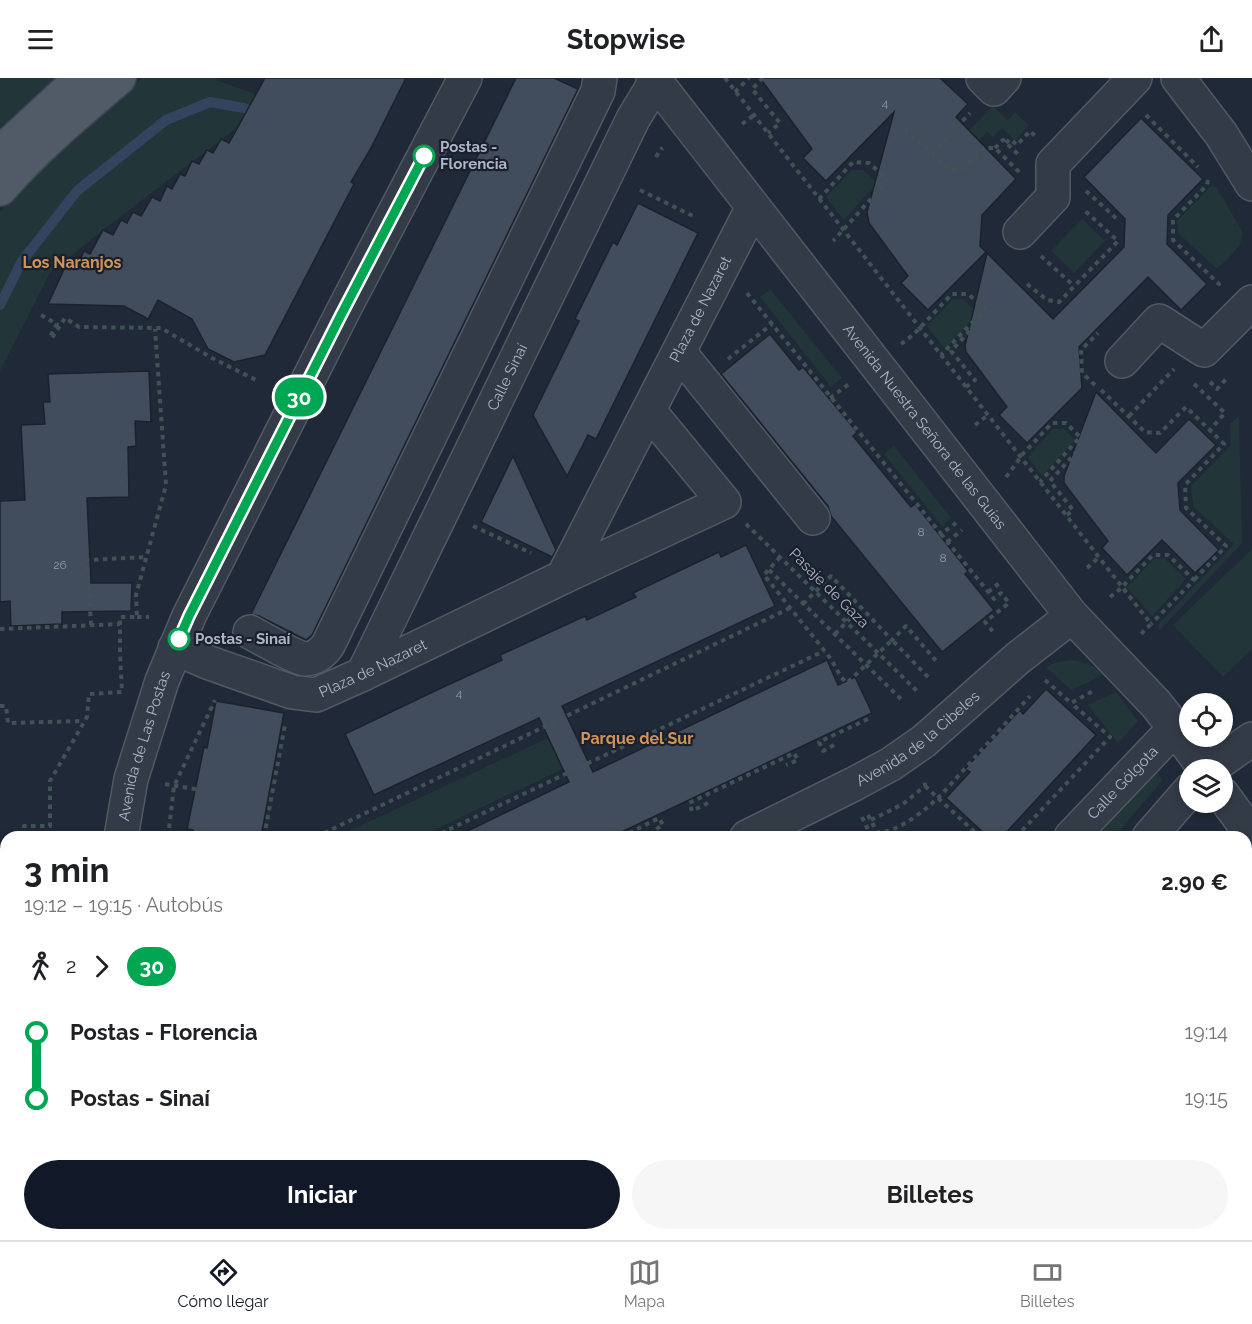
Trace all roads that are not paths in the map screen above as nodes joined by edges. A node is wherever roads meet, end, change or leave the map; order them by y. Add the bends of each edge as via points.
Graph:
1 (81, 78) edge
2 (119, 78) edge
3 (600, 78) edge
4 (983, 78) edge
5 (1004, 78) edge
6 (1134, 78) edge
7 (1178, 78) edge
8 (654, 80) edge
9 (457, 84) edge
10 (0, 153) edge
11 (1252, 184) edge
12 (0, 189) edge
13 (753, 207) junction
14 (1020, 232) dead end
15 (1252, 302) edge
16 (679, 352) junction
17 (1122, 361) dead end
18 (649, 411) junction
19 (813, 518) dead end
20 (551, 567) junction
21 (1072, 616) junction
22 (250, 633) dead end
23 (175, 648) junction
24 (363, 674) junction
25 (1175, 728) junction
26 (1252, 739) edge
27 (1199, 759) edge
28 (1223, 759) edge
29 (1179, 803) edge
30 (1233, 809) edge
31 (122, 831) edge
32 (759, 831) edge
33 (1077, 831) edge
34 (1154, 831) edge
35 (1248, 831) edge

1 - 10 main road
2 - 12 main road via 18,168
3 - 22 street via 598,91 325,650 304,659
4 - 5 street via 994,88
6 - 14 street via 1053,164 1053,196
7 - 11 street via 1221,134
8 - 13 street, Avenida Nuestra Señora de las Guías
8 - 24 street, Calle Sinaí
9 - 23 street, Avenida de Las Postas
13 - 16 street, Plaza de Nazaret
13 - 21 street, Avenida Nuestra Señora de las Guías
15 - 17 street via 1203,350 1159,321
16 - 18 street, Plaza de Nazaret
16 - 19 street
18 - 20 street, Plaza de Nazaret
18 - 20 street, Plaza de Nazaret via 724,502
20 - 24 street, Plaza de Nazaret
21 - 25 street, Avenida Nuestra Señora de las Guías
21 - 32 street, Avenida de la Cibeles via 924,741 891,764
23 - 24 street, Plaza de Nazaret via 292,692 316,695
23 - 31 street, Avenida de Las Postas via 131,779
25 - 27 street, Avenida Nuestra Señora de las Guías
25 - 33 street, Calle Gólgota
26 - 28 street
29 - 34 street
30 - 35 street

